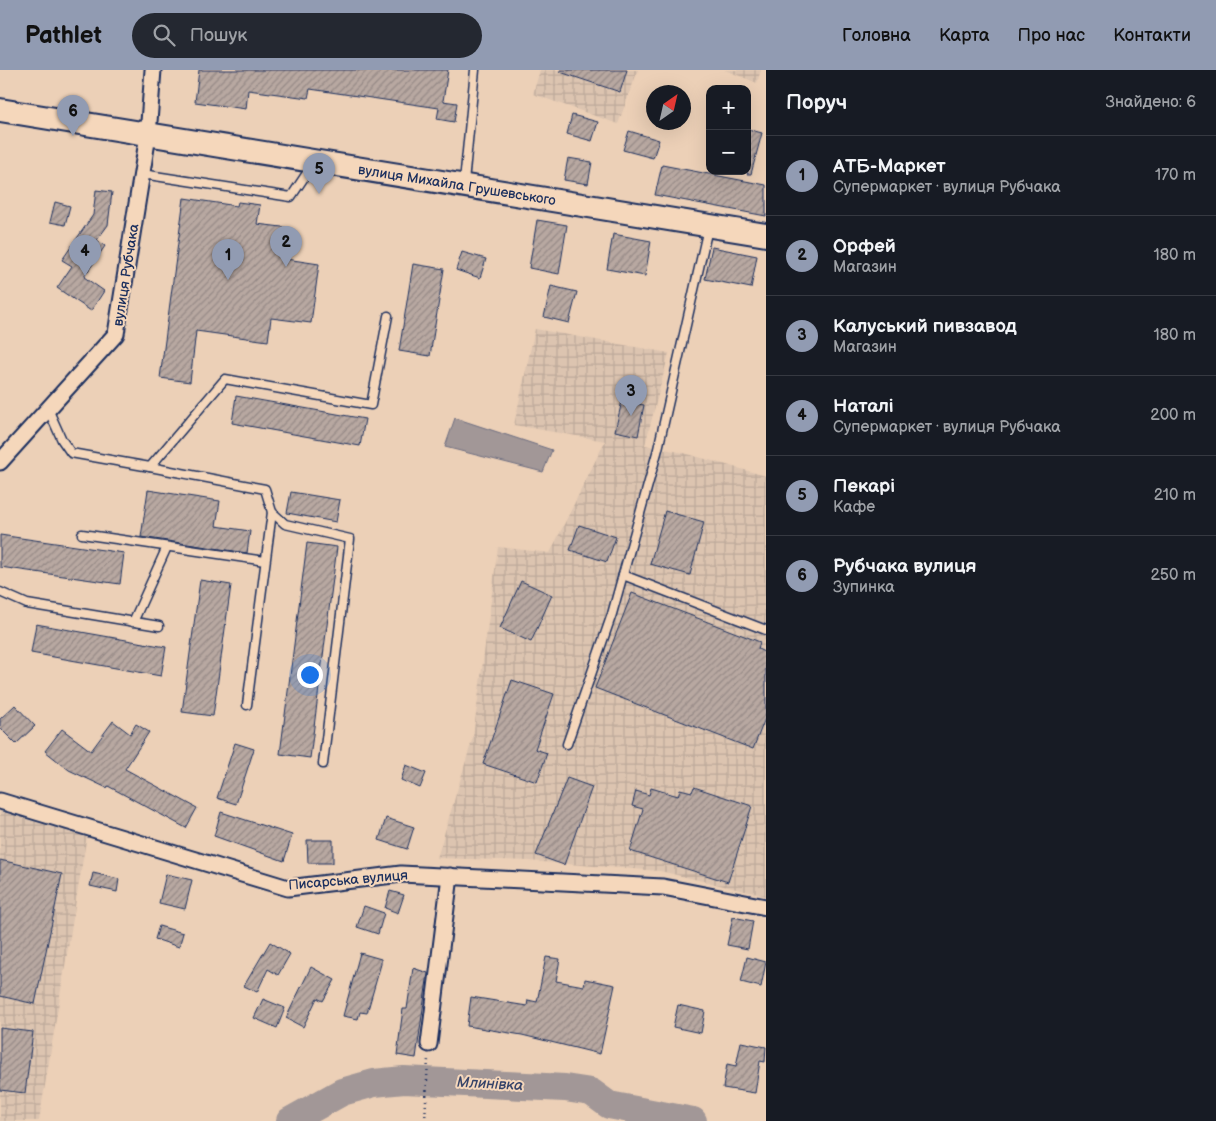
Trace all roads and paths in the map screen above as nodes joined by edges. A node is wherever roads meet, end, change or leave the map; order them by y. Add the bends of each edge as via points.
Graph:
1 (153, 70) edge
2 (475, 70) edge
3 (0, 110) edge
4 (148, 135) junction
5 (314, 163) junction
6 (142, 174) junction
7 (463, 186) junction
8 (708, 226) junction
9 (766, 235) edge
10 (388, 316) dead end
11 (48, 409) junction
12 (0, 462) edge
13 (150, 467) junction
14 (272, 512) junction
15 (82, 534) dead end
16 (167, 547) junction
17 (266, 562) junction
18 (623, 574) junction
19 (0, 592) edge
20 (133, 622) junction
21 (159, 626) dead end
22 (766, 630) edge
23 (246, 705) dead end
24 (567, 744) dead end
25 (323, 764) dead end
26 (0, 801) edge
27 (450, 876) junction
28 (766, 907) edge
29 (429, 1044) joint
30 (425, 1121) edge

1 - 4 street, вулиця Рубчака
2 - 7 lane
3 - 4 main road, вулиця Михайла Грушевського
4 - 5 main road, вулиця Михайла Грушевського
4 - 6 street, вулиця Рубчака
5 - 6 lane via 291,197
5 - 7 main road, вулиця Михайла Грушевського
6 - 11 street, вулиця Рубчака via 116,334
7 - 8 main road, вулиця Михайла Грушевського
8 - 9 main road, вулиця Михайла Грушевського
8 - 18 lane via 658,449
10 - 13 lane via 371,405 225,380
11 - 12 street, вулиця Рубчака
11 - 13 lane via 71,453
13 - 14 lane via 265,489
14 - 17 lane
14 - 25 lane via 285,524 350,538
15 - 16 lane
16 - 17 lane
16 - 20 lane
17 - 23 lane
18 - 22 lane
18 - 24 lane
19 - 20 lane via 27,604
20 - 21 lane
26 - 27 street, Писарська вулиця via 288,888 401,874
27 - 28 street, Писарська вулиця via 662,887
27 - 29 street
29 - 30 path

